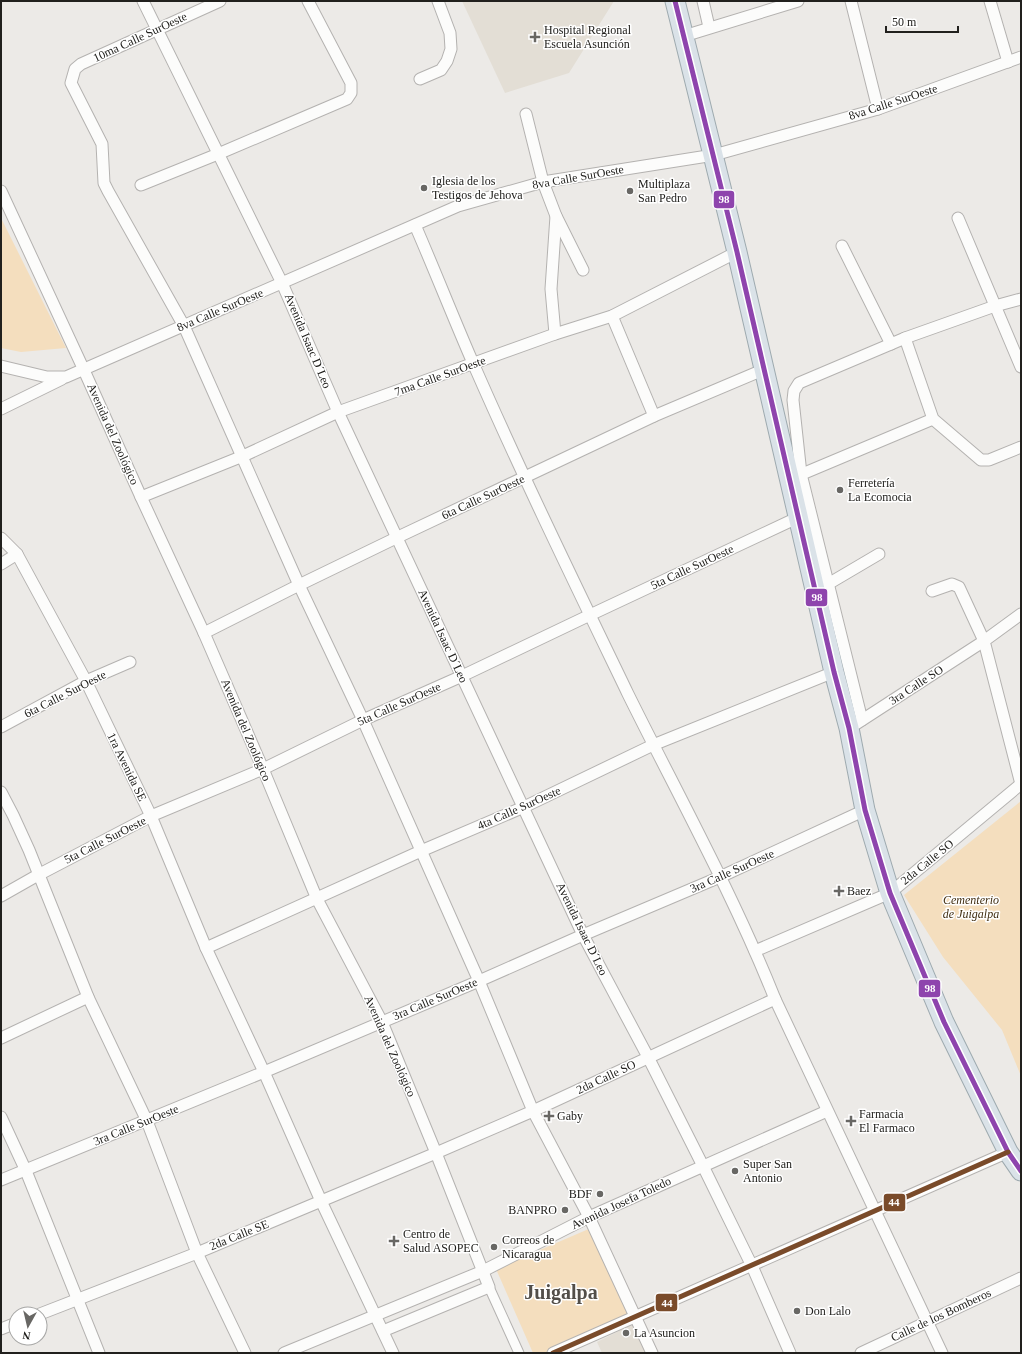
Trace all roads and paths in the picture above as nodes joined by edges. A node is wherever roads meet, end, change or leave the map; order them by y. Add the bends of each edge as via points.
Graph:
1 (143, 1) edge
2 (220, 1) edge
3 (308, 1) edge
4 (438, 1) edge
5 (675, 1) edge
6 (702, 1) edge
7 (798, 1) edge
8 (851, 1) edge
9 (990, 1) edge
10 (709, 27) junction
11 (156, 29) junction
12 (684, 36) junction
13 (1021, 57) edge
14 (1008, 62) junction
15 (420, 79) dead end
16 (878, 108) junction
17 (526, 114) dead end
18 (218, 154) junction
19 (714, 155) junction
20 (543, 182) junction
21 (141, 185) dead end
22 (1, 191) edge
23 (556, 216) junction
24 (958, 218) dead end
25 (415, 225) junction
26 (842, 246) dead end
27 (737, 252) junction
28 (583, 270) dead end
29 (282, 283) junction
30 (1021, 299) edge
31 (995, 306) junction
32 (612, 316) junction
33 (184, 326) junction
34 (555, 334) junction
35 (906, 338) junction
36 (891, 344) junction
37 (473, 364) junction
38 (1, 366) edge
39 (1021, 367) edge
40 (83, 368) junction
41 (765, 369) junction
42 (66, 376) junction
43 (1, 409) edge
44 (338, 412) junction
45 (654, 416) junction
46 (933, 419) junction
47 (1021, 447) edge
48 (243, 456) junction
49 (796, 476) junction
50 (525, 477) junction
51 (141, 497) junction
52 (799, 517) junction
53 (398, 537) junction
54 (1, 538) edge
55 (17, 554) junction
56 (879, 554) dead end
57 (1, 564) edge
58 (299, 585) junction
59 (822, 588) junction
60 (932, 591) dead end
61 (1021, 614) edge
62 (590, 615) junction
63 (204, 634) junction
64 (984, 641) junction
65 (130, 662) dead end
66 (834, 672) junction
67 (462, 676) junction
68 (86, 681) junction
69 (363, 720) junction
70 (855, 724) junction
71 (1, 727) edge
72 (653, 745) junction
73 (263, 769) junction
74 (1021, 784) edge
75 (1, 792) edge
76 (524, 807) junction
77 (866, 810) junction
78 (151, 816) junction
79 (421, 851) junction
80 (38, 875) junction
81 (720, 877) junction
82 (890, 893) junction
83 (1, 896) edge
84 (317, 898) junction
85 (583, 935) junction
86 (206, 948) junction
87 (755, 951) junction
88 (479, 981) junction
89 (88, 997) junction
90 (775, 1000) junction
91 (382, 1022) junction
92 (1, 1038) edge
93 (648, 1057) junction
94 (264, 1072) junction
95 (533, 1111) junction
96 (827, 1112) junction
97 (1, 1117) edge
98 (147, 1121) junction
99 (1008, 1152) junction
100 (436, 1153) junction
101 (703, 1166) junction
102 (26, 1171) junction
103 (1021, 1171) edge
104 (1, 1180) edge
105 (321, 1201) junction
106 (876, 1211) junction
107 (589, 1217) junction
108 (197, 1252) junction
109 (752, 1266) junction
110 (483, 1271) junction
111 (1021, 1278) edge
112 (489, 1287) junction
113 (78, 1299) junction
114 (48, 1311) edge
115 (374, 1315) junction
116 (635, 1317) junction
117 (927, 1321) junction
118 (382, 1331) junction
119 (99, 1353) edge
120 (245, 1353) edge
121 (284, 1353) edge
122 (393, 1353) edge
123 (519, 1353) edge
124 (553, 1353) edge
125 (652, 1353) edge
126 (790, 1353) edge
127 (861, 1353) edge
128 (942, 1353) edge

1 - 11 street, Avenida Isaac D´Leo
2 - 11 street, 10ma Calle SurOeste
3 - 18 street via 351,84 351,93 346,99
4 - 15 street via 450,33 451,49 441,70
5 - 12 highway
6 - 10 street
7 - 10 street
8 - 16 street
9 - 14 street
10 - 12 street
11 - 18 street, Avenida Isaac D´Leo
11 - 33 street, 10ma Calle SurOeste via 81,64 75,69 71,83 102,144 104,183
12 - 19 highway
13 - 14 street, 8va Calle SurOeste
14 - 16 street, 8va Calle SurOeste
16 - 19 street, 8va Calle SurOeste
17 - 20 street
18 - 21 street
18 - 29 street, Avenida Isaac D´Leo
19 - 20 street, 8va Calle SurOeste
19 - 27 highway
20 - 23 street
20 - 25 street, 8va Calle SurOeste via 458,206
22 - 40 street, Avenida del Zoológico
23 - 28 street
23 - 34 street via 551,289
24 - 31 street
25 - 29 street, 8va Calle SurOeste
25 - 37 street
26 - 36 street
27 - 32 street, 7ma Calle SurOeste
27 - 41 highway
29 - 33 street, 8va Calle SurOeste
29 - 44 street, Avenida Isaac D´Leo
30 - 31 street
31 - 35 street
31 - 39 street
32 - 34 street, 7ma Calle SurOeste
32 - 45 street
33 - 40 street, 8va Calle SurOeste
33 - 48 street
34 - 37 street, 7ma Calle SurOeste
35 - 36 street
35 - 46 street
36 - 49 street via 799,383 794,391 793,400
37 - 44 street, 7ma Calle SurOeste
37 - 50 street
38 - 42 street via 47,377
40 - 42 street, 8va Calle SurOeste
40 - 51 street, Avenida del Zoológico
41 - 45 street, 6ta Calle SurOeste
41 - 49 highway
42 - 43 street, 8va Calle SurOeste
44 - 48 street, 7ma Calle SurOeste
44 - 53 street, Avenida Isaac D´Leo
45 - 50 street, 6ta Calle SurOeste
46 - 47 street via 981,460 989,460
46 - 49 street
48 - 51 street, 7ma Calle SurOeste
48 - 58 street
49 - 52 highway
49 - 59 street
50 - 53 street, 6ta Calle SurOeste
50 - 62 street
51 - 63 street, Avenida del Zoológico
52 - 59 highway
52 - 62 street, 5ta Calle SurOeste
53 - 58 street, 6ta Calle SurOeste
53 - 67 street, Avenida Isaac D´Leo
54 - 55 street, 1ra Avenida SE
55 - 57 street
55 - 68 street, 1ra Avenida SE
56 - 59 street
58 - 63 street, 6ta Calle SurOeste
58 - 69 street
59 - 66 highway
59 - 70 street
60 - 64 street via 952,584 959,586
61 - 64 street, 3ra Calle SO
62 - 67 street, 5ta Calle SurOeste
62 - 72 street
63 - 73 street, Avenida del Zoológico
64 - 70 street, 3ra Calle SO
64 - 74 street
65 - 68 street, 6ta Calle SurOeste
66 - 70 highway
66 - 72 street, 4ta Calle SurOeste
67 - 69 street, 5ta Calle SurOeste
67 - 76 street, Avenida Isaac D´Leo
68 - 71 street, 6ta Calle SurOeste
68 - 78 street, 1ra Avenida SE
69 - 73 street, 5ta Calle SurOeste
69 - 79 street
70 - 77 highway
72 - 76 street, 4ta Calle SurOeste
72 - 81 street
73 - 78 street, 5ta Calle SurOeste
73 - 84 street, Avenida del Zoológico
74 - 82 street, 2da Calle SO
75 - 80 street
76 - 79 street, 4ta Calle SurOeste
76 - 85 street, Avenida Isaac D´Leo
77 - 81 street, 3ra Calle SurOeste
77 - 82 highway
78 - 80 street, 5ta Calle SurOeste
78 - 86 street, 1ra Avenida SE
79 - 84 street, 4ta Calle SurOeste
79 - 88 street
80 - 83 street, 5ta Calle SurOeste
80 - 89 street
81 - 85 street, 3ra Calle SurOeste
81 - 87 street
82 - 87 street, 2da Calle SO
82 - 99 highway via 944,1022
84 - 86 street, 4ta Calle SurOeste
84 - 91 street, Avenida del Zoológico
85 - 88 street, 3ra Calle SurOeste
85 - 93 street, Avenida Isaac D´Leo
86 - 94 street, 1ra Avenida SE
87 - 90 street
88 - 91 street, 3ra Calle SurOeste
88 - 95 street
89 - 92 street
89 - 98 street
90 - 93 street, 2da Calle SO
90 - 96 street
91 - 94 street, 3ra Calle SurOeste
91 - 100 street, Avenida del Zoológico
93 - 95 street, 2da Calle SO
93 - 101 street, Avenida Isaac D´Leo
94 - 98 street, 3ra Calle SurOeste
94 - 105 street, 1ra Avenida SE
95 - 100 street, 2da Calle SO
95 - 107 street
96 - 101 street, Avenida Josefa Toledo
96 - 106 street
97 - 102 street
98 - 102 street, 3ra Calle SurOeste
98 - 108 street
99 - 103 highway
99 - 106 street
100 - 105 street, 2da Calle SE
100 - 110 street, Avenida del Zoológico
101 - 107 street, Avenida Josefa Toledo
101 - 109 street, Avenida Isaac D´Leo
102 - 104 street, 3ra Calle SurOeste
102 - 113 street
105 - 108 street, 2da Calle SE
105 - 115 street, 1ra Avenida SE
106 - 109 street
106 - 117 street
107 - 110 street, Avenida Josefa Toledo
107 - 116 street
108 - 113 street, 2da Calle SE
108 - 120 street
109 - 116 street
109 - 126 street, Avenida Isaac D´Leo
110 - 112 street, Avenida del Zoológico
110 - 115 street, Avenida Josefa Toledo
111 - 117 street, Calle de los Bomberos
112 - 118 street
112 - 123 street
113 - 114 street, 2da Calle SE
113 - 119 street
115 - 118 street, 1ra Avenida SE
115 - 121 street, Avenida Josefa Toledo
116 - 124 street
116 - 125 street
117 - 127 street, Calle de los Bomberos
117 - 128 street
118 - 122 street, 1ra Avenida SE

